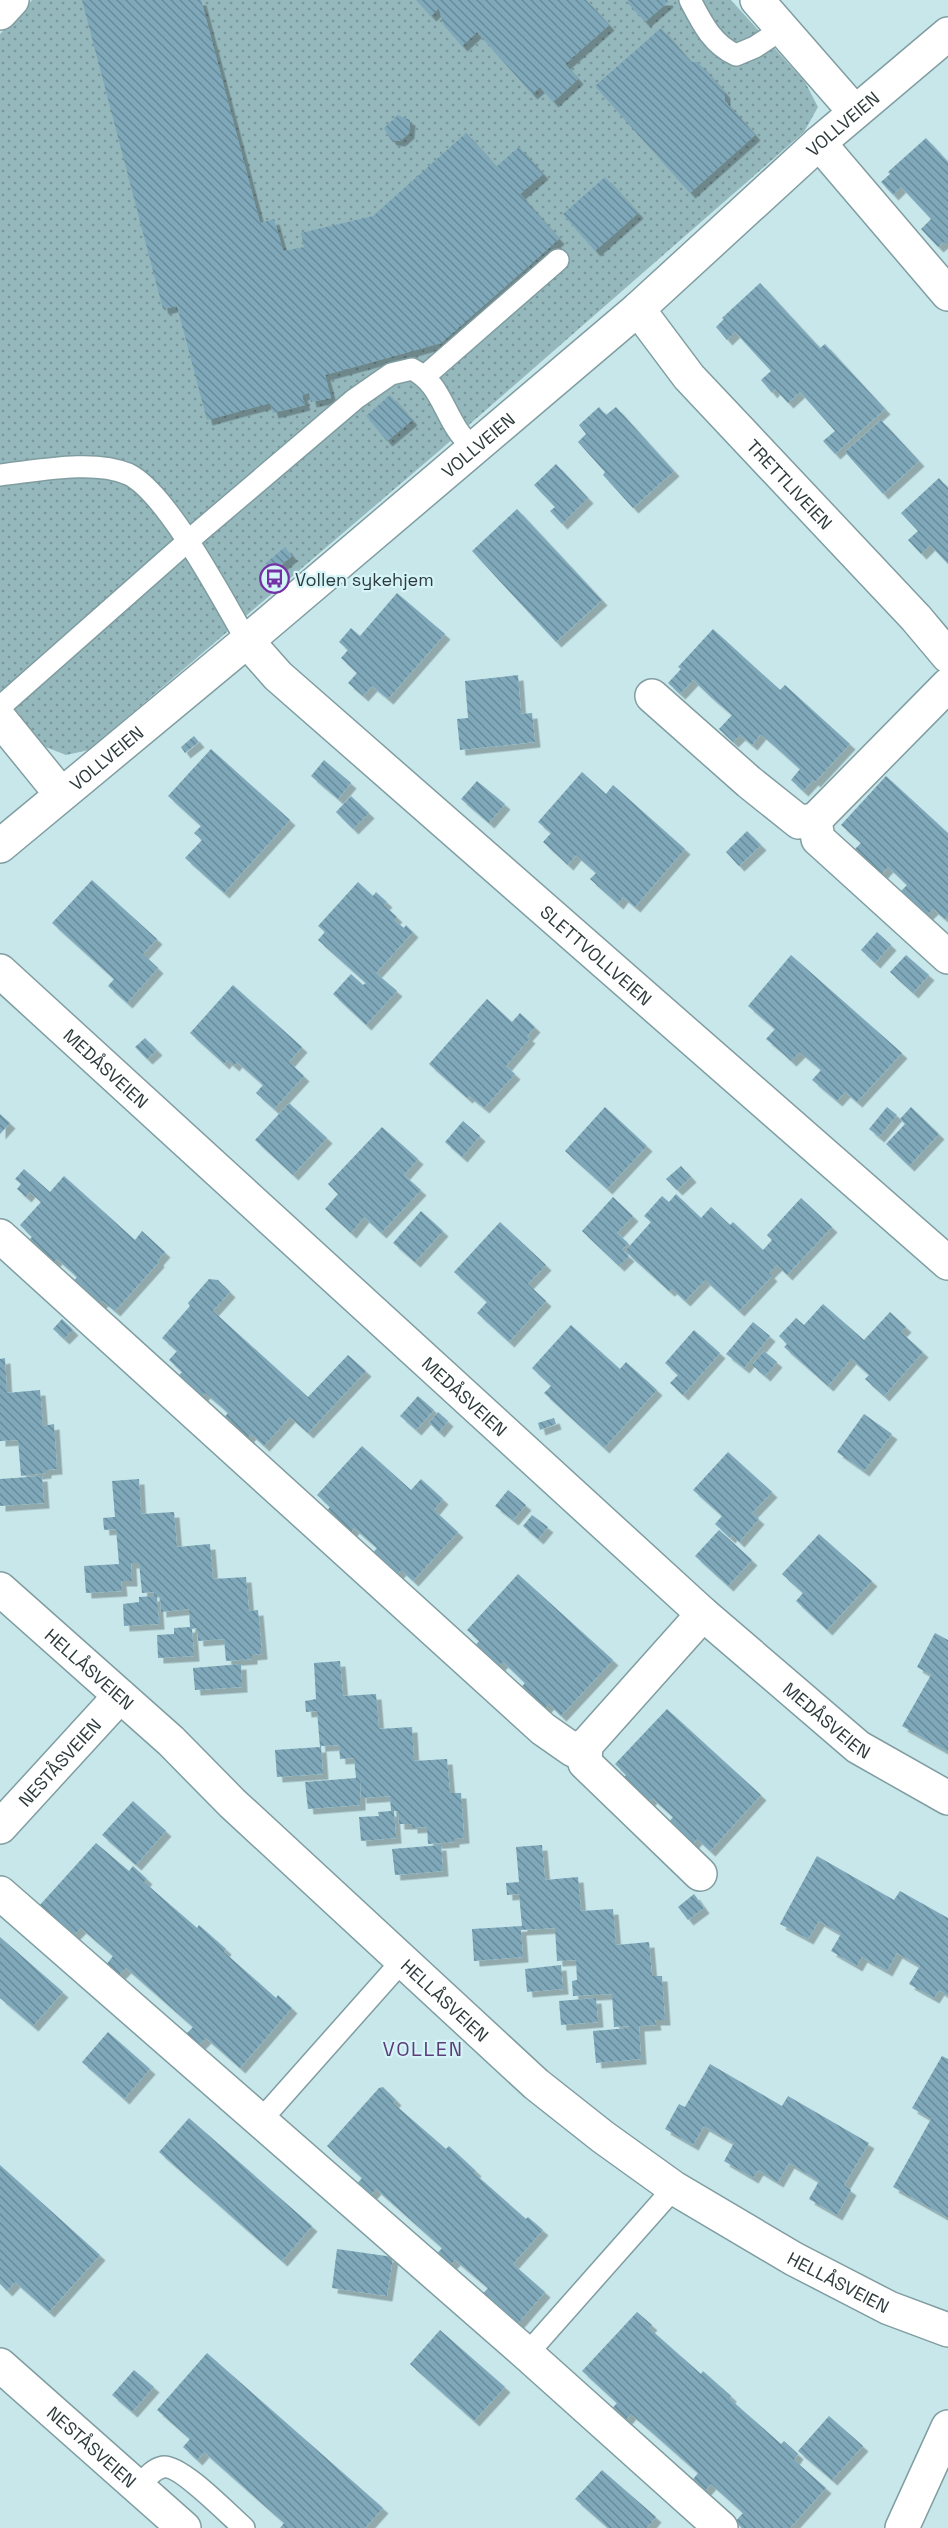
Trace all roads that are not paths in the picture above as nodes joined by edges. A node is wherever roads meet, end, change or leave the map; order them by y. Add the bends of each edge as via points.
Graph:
1 (12, 0) edge
2 (690, 0) edge
3 (757, 0) edge
4 (0, 13) edge
5 (782, 28) junction
6 (948, 34) edge
7 (855, 112) junction
8 (819, 143) junction
9 (558, 260) dead end
10 (948, 294) edge
11 (638, 309) junction
12 (425, 376) junction
13 (473, 449) junction
14 (0, 475) edge
15 (188, 541) junction
16 (247, 641) junction
17 (948, 656) edge
18 (948, 684) edge
19 (652, 696) dead end
20 (0, 707) edge
21 (0, 719) edge
22 (61, 794) junction
23 (815, 820) junction
24 (0, 846) edge
25 (948, 957) edge
26 (0, 971) edge
27 (0, 1236) edge
28 (948, 1263) edge
29 (0, 1589) edge
30 (703, 1614) junction
31 (120, 1696) junction
32 (586, 1745) junction
33 (948, 1798) edge
34 (0, 1827) edge
35 (700, 1874) dead end
36 (0, 1893) edge
37 (403, 1960) junction
38 (261, 2120) junction
39 (674, 2188) junction
40 (948, 2330) edge
41 (527, 2354) junction
42 (0, 2365) edge
43 (948, 2427) edge
44 (138, 2488) junction
45 (184, 2528) edge
46 (244, 2528) edge
47 (721, 2528) edge
48 (902, 2528) edge

1 - 4 street
2 - 5 lane via 721,48 736,55
3 - 5 street
5 - 7 street
6 - 7 street, VOLLVEIEN
7 - 8 street, VOLLVEIEN
8 - 10 street
8 - 11 street, VOLLVEIEN
9 - 12 lane
11 - 13 street, VOLLVEIEN
11 - 17 street, TRETTLIVEIEN via 689,377
12 - 13 lane
12 - 15 lane via 412,369 391,374 355,399
13 - 16 street, VOLLVEIEN
14 - 15 lane via 87,466 128,474 153,494
15 - 16 lane
15 - 20 lane
16 - 22 street, VOLLVEIEN
16 - 28 street, SLETTVOLLVEIEN via 278,676
18 - 23 street
19 - 23 street via 800,822
21 - 22 street
22 - 24 street, VOLLVEIEN
23 - 25 street via 818,839
26 - 30 street, MEDÅSVEIEN
27 - 32 street via 543,1729 573,1750
29 - 31 street, HELLÅSVEIEN
30 - 32 street
30 - 33 street, MEDÅSVEIEN via 858,1747
31 - 34 street, NESTÅSVEIEN
31 - 37 street, HELLÅSVEIEN
32 - 35 street via 585,1763
36 - 38 street
37 - 38 lane
37 - 39 street, HELLÅSVEIEN via 536,2084
38 - 41 street
39 - 40 street, HELLÅSVEIEN via 794,2259 889,2308
39 - 41 lane
41 - 47 street
42 - 44 street, NESTÅSVEIEN
43 - 48 street
44 - 45 street, NESTÅSVEIEN
44 - 46 lane via 154,2471 164,2467 181,2472

